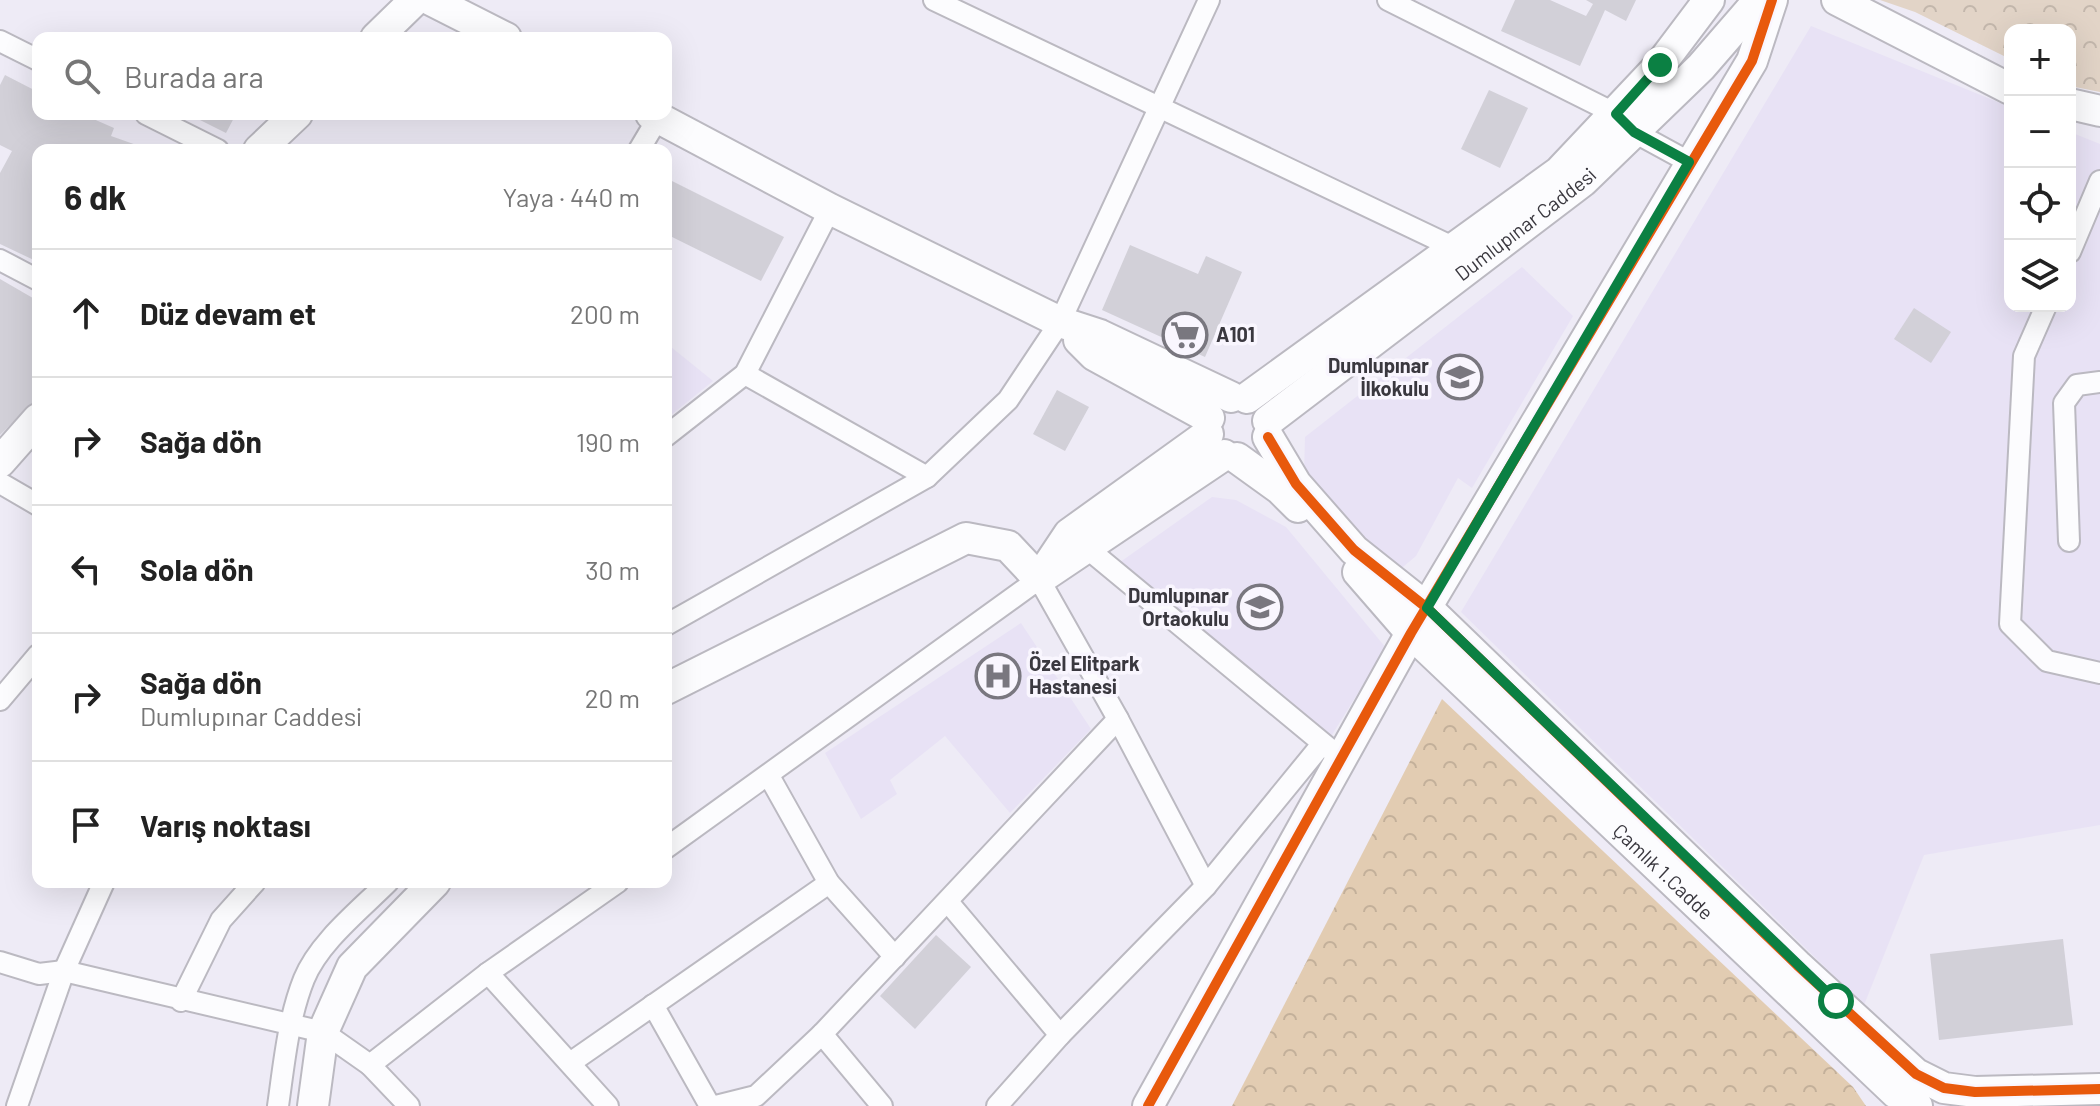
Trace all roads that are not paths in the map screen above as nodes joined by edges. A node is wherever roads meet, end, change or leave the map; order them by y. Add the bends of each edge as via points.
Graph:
1 (415, 0) edge
2 (934, 0) edge
3 (1209, 0) edge
4 (1388, 0) edge
5 (1709, 0) edge
6 (1759, 0) edge
7 (1772, 0) edge
8 (1845, 2) edge
9 (447, 3) edge
10 (382, 32) edge
11 (496, 32) edge
12 (0, 41) edge
13 (32, 57) edge
14 (2004, 86) edge
15 (2076, 105) edge
16 (1161, 107) junction
17 (2100, 111) edge
18 (158, 120) edge
19 (291, 120) edge
20 (652, 120) edge
21 (662, 120) edge
22 (1625, 123) junction
23 (206, 144) edge
24 (265, 144) edge
25 (642, 144) edge
26 (1689, 162) junction
27 (2100, 181) edge
28 (830, 209) junction
29 (2075, 240) edge
30 (1455, 248) junction
31 (0, 260) edge
32 (32, 277) edge
33 (2043, 312) edge
34 (1060, 322) junction
35 (745, 374) junction
36 (2100, 382) edge
37 (1239, 397) junction
38 (32, 426) edge
39 (1268, 429) junction
40 (672, 431) edge
41 (1219, 442) junction
42 (0, 462) edge
43 (927, 477) junction
44 (0, 483) edge
45 (32, 502) edge
46 (2069, 541) dead end
47 (1088, 549) junction
48 (1039, 579) junction
49 (1427, 608) junction
50 (672, 622) edge
51 (1411, 633) junction
52 (32, 662) edge
53 (2100, 673) edge
54 (672, 686) edge
55 (0, 700) edge
56 (1118, 719) junction
57 (1333, 752) junction
58 (769, 776) junction
59 (672, 844) edge
60 (829, 883) junction
61 (1206, 886) junction
62 (101, 888) edge
63 (250, 888) edge
64 (382, 888) edge
65 (429, 888) edge
66 (609, 888) edge
67 (948, 902) junction
68 (895, 957) junction
69 (0, 962) edge
70 (64, 971) junction
71 (488, 973) junction
72 (181, 1001) junction
73 (653, 1005) junction
74 (290, 1027) junction
75 (323, 1032) junction
76 (822, 1034) junction
77 (1060, 1035) junction
78 (570, 1063) junction
79 (370, 1065) junction
80 (2100, 1089) edge
81 (17, 1106) edge
82 (278, 1106) edge
83 (313, 1106) edge
84 (409, 1106) edge
85 (608, 1106) edge
86 (710, 1106) edge
87 (716, 1106) edge
88 (882, 1106) edge
89 (997, 1106) edge
90 (1148, 1106) edge
91 (1917, 1106) edge

1 - 10 street
2 - 16 street
3 - 16 street
4 - 22 street
5 - 22 street, Dumlupınar Caddesi
6 - 22 street, Dumlupınar Caddesi via 1712,55
7 - 26 street via 1752,61
8 - 14 street
9 - 11 street
12 - 13 street
15 - 17 street
16 - 30 street
16 - 34 street
18 - 23 street
19 - 24 street
20 - 25 street
21 - 28 street
22 - 26 street
22 - 30 street, Dumlupınar Caddesi
22 - 39 street, Dumlupınar Caddesi via 1583,181
26 - 49 street
27 - 29 street
28 - 34 street
28 - 35 street
30 - 37 street, Dumlupınar Caddesi
31 - 32 street
33 - 53 street via 2024,356 2010,624 2047,661
34 - 37 street
34 - 41 street, Çamlık 1.Cadde via 1094,355
34 - 43 street via 1008,400
35 - 40 street
35 - 43 street
36 - 46 street via 2077,385 2064,403
37 - 39 street via 1261,406
37 - 41 street via 1217,405
38 - 42 street
39 - 41 street via 1261,448
39 - 49 street via 1296,484 1354,550
41 - 47 street
41 - 48 street via 1069,534
41 - 51 street, Çamlık 1.Cadde via 1280,489
43 - 50 street
44 - 45 street
47 - 48 street
47 - 57 street
48 - 54 street via 1008,546 966,538
48 - 56 street
48 - 58 street
49 - 51 street
49 - 80 street via 1916,1074 1944,1088 1975,1092
51 - 57 street
51 - 91 street, Çamlık 1.Cadde via 1694,905 1896,1093
52 - 55 street
56 - 61 street
56 - 67 street
57 - 61 street
57 - 90 street
58 - 59 street
58 - 60 street
60 - 68 street
60 - 73 street
61 - 77 street
62 - 70 street
63 - 72 street via 221,920
64 - 74 street via 334,935 304,977
65 - 75 street via 352,967
66 - 71 street
67 - 68 street
67 - 77 street
68 - 76 street
69 - 70 street via 39,974
70 - 72 street
70 - 81 street
71 - 78 street
71 - 79 street
72 - 74 street
73 - 78 street
73 - 86 street
74 - 75 street
74 - 82 street
75 - 79 street
75 - 83 street
76 - 87 street via 756,1096
76 - 88 street
77 - 89 street
78 - 85 street
79 - 84 street

